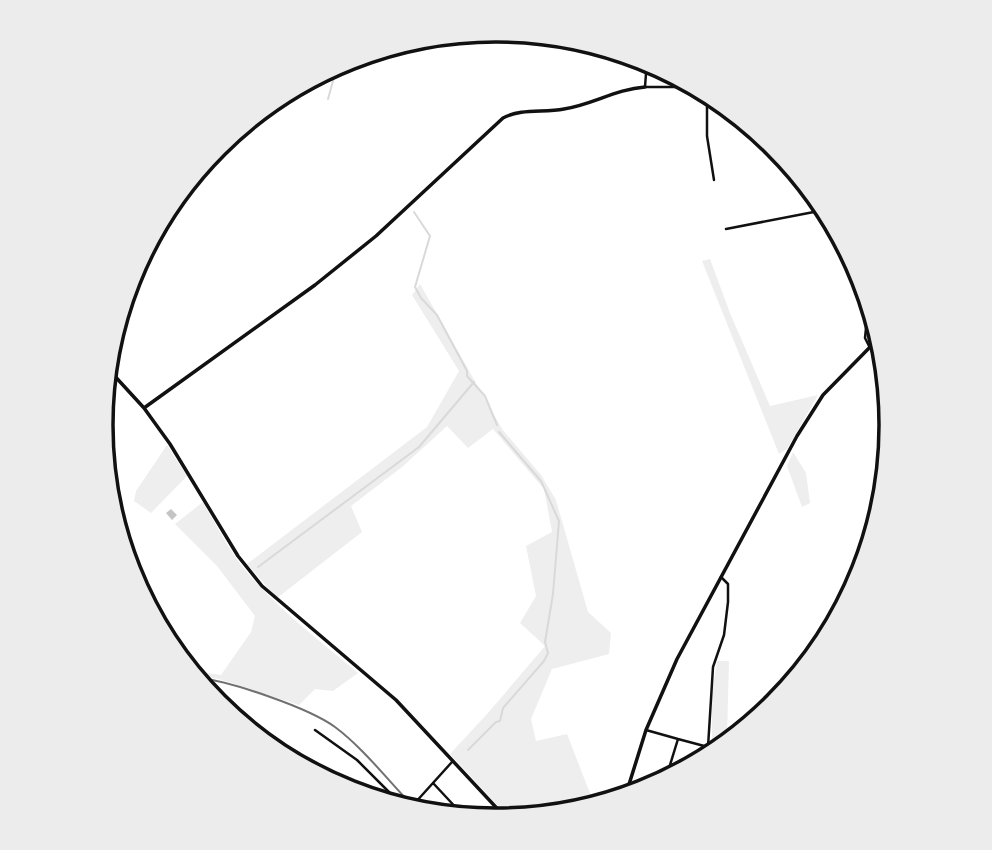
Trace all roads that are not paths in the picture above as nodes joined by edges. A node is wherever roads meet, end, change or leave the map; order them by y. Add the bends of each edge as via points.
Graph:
1 (647, 73) edge
2 (677, 87) edge
3 (645, 88) junction
4 (707, 106) edge
5 (714, 180) dead end
6 (814, 212) edge
7 (726, 229) dead end
8 (866, 327) edge
9 (869, 347) joint
10 (116, 377) edge
11 (144, 408) junction
12 (721, 577) junction
13 (315, 730) dead end
14 (646, 730) junction
15 (678, 739) junction
16 (708, 743) edge
17 (703, 747) edge
18 (453, 762) junction
19 (670, 767) edge
20 (433, 783) junction
21 (629, 784) edge
22 (390, 793) edge
23 (418, 800) edge
24 (454, 806) edge
25 (497, 808) edge

1 - 3 street
2 - 3 street
3 - 11 street via 624,90 572,108 503,118 386,228
4 - 5 street
6 - 7 street
8 - 9 street
9 - 12 street via 811,412
10 - 11 street
11 - 18 street via 262,586 396,700
12 - 14 street
12 - 16 street via 728,584 728,602 713,667
13 - 22 street via 358,760
14 - 15 street
14 - 21 street
15 - 17 street
15 - 19 street
18 - 20 street
18 - 25 street
20 - 23 street
20 - 24 street

